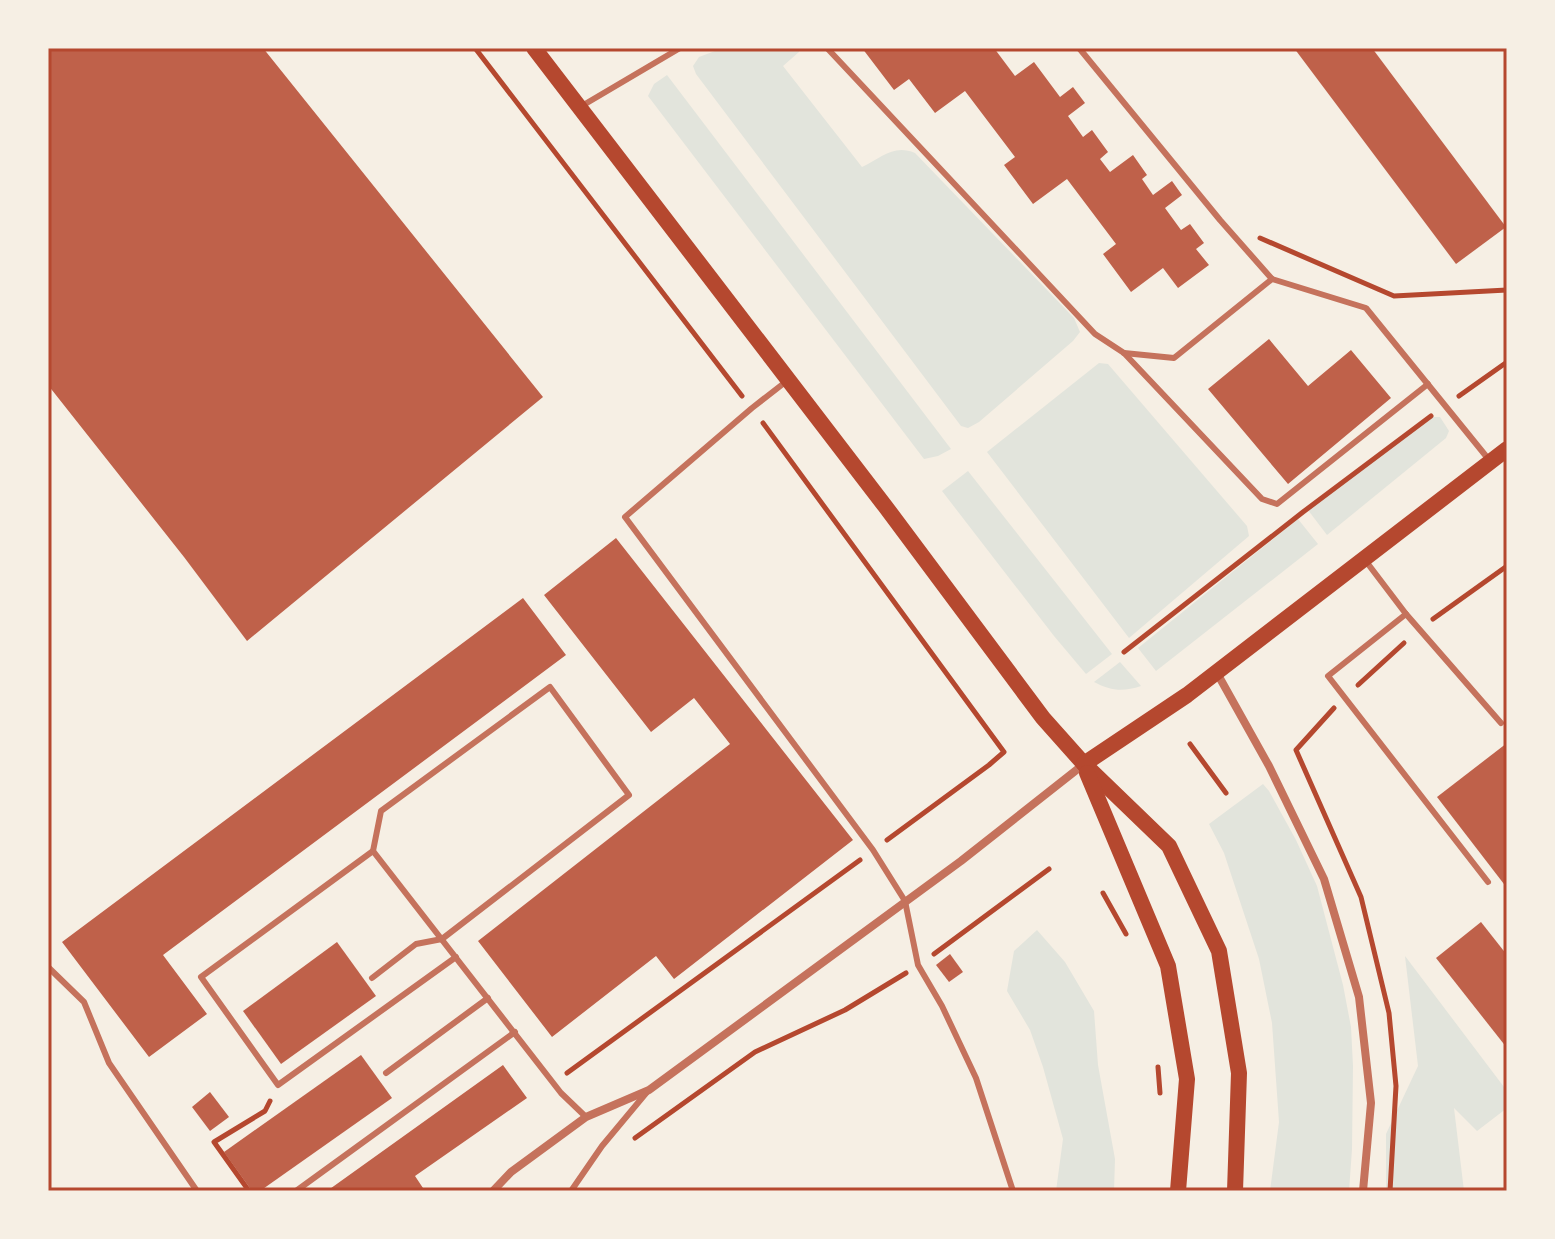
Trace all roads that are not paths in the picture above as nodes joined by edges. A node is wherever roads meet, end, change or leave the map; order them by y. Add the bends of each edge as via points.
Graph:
1 (534, 48) edge
2 (680, 48) edge
3 (827, 48) edge
4 (1079, 48) edge
5 (579, 107) junction
6 (1272, 279) junction
7 (1124, 353) junction
8 (788, 380) junction
9 (1428, 384) junction
10 (1507, 449) edge
11 (1491, 462) junction
12 (1365, 560) junction
13 (1406, 614) junction
14 (1216, 672) junction
15 (1501, 723) dead end
16 (1084, 764) junction
17 (373, 851) junction
18 (1488, 882) dead end
19 (905, 901) junction
20 (442, 939) junction
21 (456, 957) junction
22 (48, 967) edge
23 (372, 978) dead end
24 (488, 998) junction
25 (515, 1032) junction
26 (386, 1073) dead end
27 (649, 1090) junction
28 (586, 1117) junction
29 (197, 1191) edge
30 (296, 1191) edge
31 (493, 1191) edge
32 (571, 1191) edge
33 (1013, 1191) edge
34 (1178, 1191) edge
35 (1235, 1191) edge
36 (1363, 1191) edge

1 - 5 main road
2 - 5 lane
3 - 7 lane via 1095,334
4 - 6 lane
5 - 8 main road
6 - 7 lane via 1174,358
6 - 9 lane via 1366,308
7 - 9 lane via 1262,499 1277,504
8 - 16 main road via 1043,718
8 - 19 lane via 625,517 873,850
9 - 11 lane
10 - 11 main road
11 - 12 main road
12 - 13 lane
12 - 14 main road
13 - 15 lane
13 - 18 lane via 1328,676
14 - 16 main road
14 - 36 street via 1324,879 1359,997 1371,1103
16 - 19 street
16 - 34 main road via 1168,966 1187,1079
16 - 35 main road via 1169,846 1219,951 1239,1073
17 - 20 lane
17 - 20 lane via 381,811 550,687 629,795
17 - 21 lane via 201,977 278,1085
19 - 27 street
19 - 33 lane via 918,965 976,1078
20 - 21 lane
20 - 23 lane via 416,944
21 - 24 lane
22 - 29 lane via 84,1002 109,1063
24 - 25 lane
24 - 26 lane
25 - 28 lane
25 - 30 lane
27 - 28 street
27 - 32 lane
28 - 31 street

